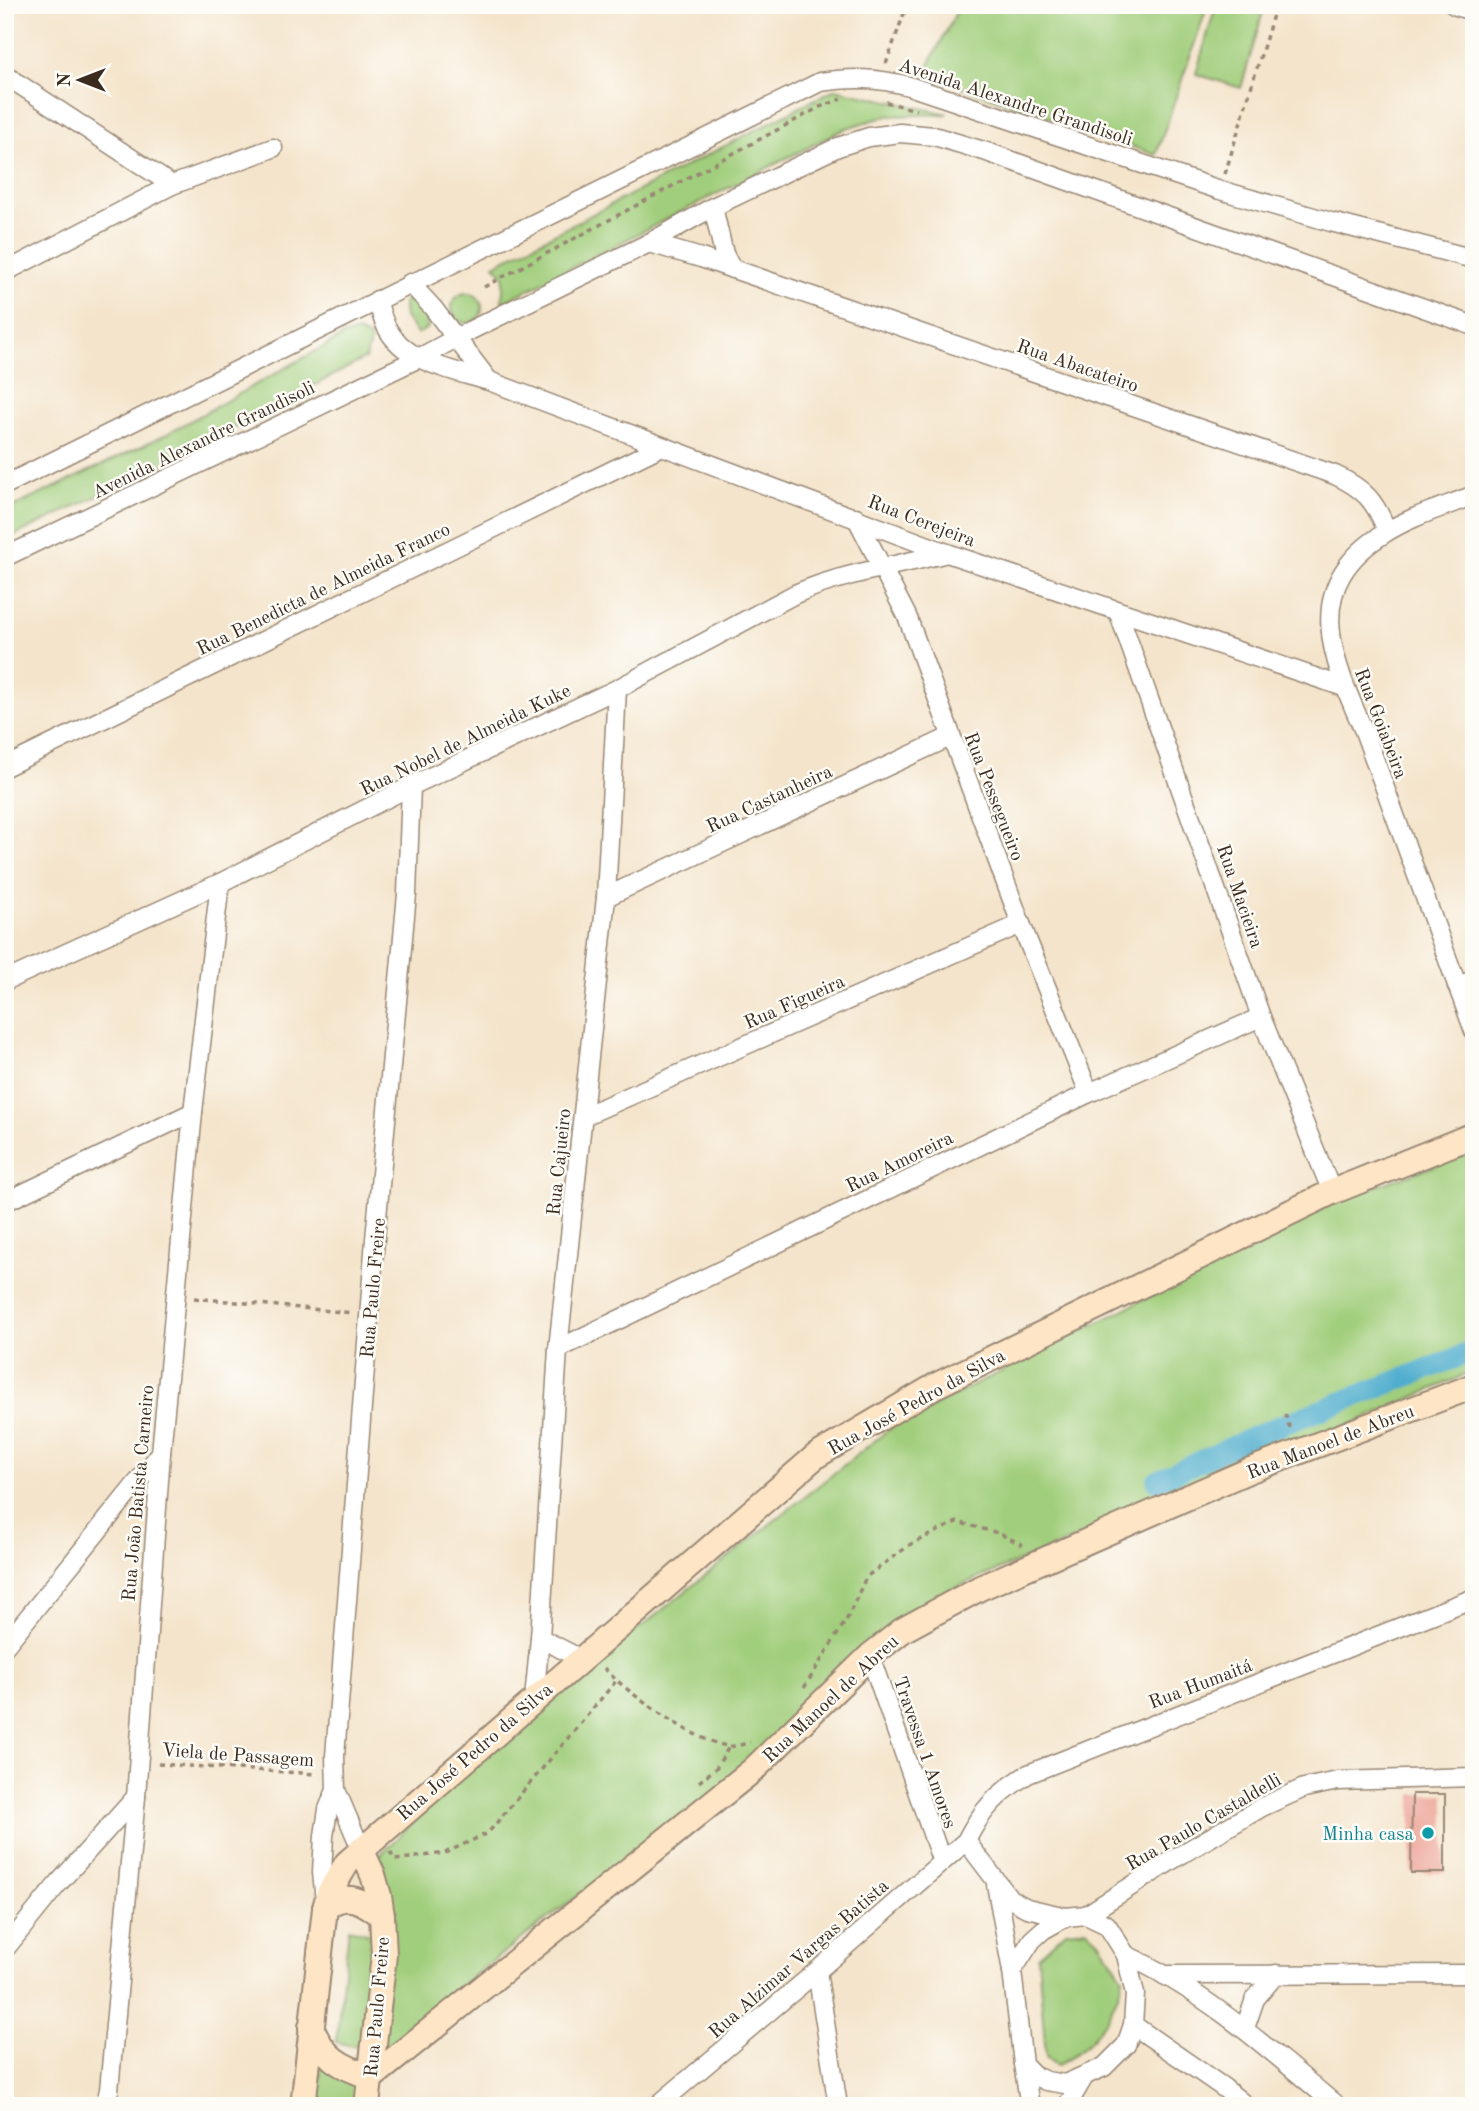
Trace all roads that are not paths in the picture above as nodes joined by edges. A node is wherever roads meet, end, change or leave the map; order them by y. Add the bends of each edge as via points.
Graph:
1 (5, 75) edge
2 (273, 148) dead end
3 (172, 185) junction
4 (713, 207) junction
5 (649, 243) junction
6 (1474, 259) edge
7 (732, 269) junction
8 (5, 272) edge
9 (410, 283) junction
10 (377, 300) junction
11 (1474, 326) edge
12 (456, 339) junction
13 (419, 358) junction
14 (489, 381) junction
15 (660, 447) junction
16 (5, 485) edge
17 (1474, 495) edge
18 (856, 517) junction
19 (1387, 531) junction
20 (947, 553) junction
21 (5, 557) edge
22 (882, 569) junction
23 (1118, 611) junction
24 (1344, 687) junction
25 (617, 689) junction
26 (950, 737) junction
27 (5, 767) edge
28 (411, 786) junction
29 (220, 883) junction
30 (606, 897) junction
31 (1021, 924) junction
32 (5, 981) edge
33 (1465, 983) edge
34 (1261, 1017) junction
35 (1474, 1031) edge
36 (1089, 1093) junction
37 (193, 1112) junction
38 (584, 1116) junction
39 (1474, 1135) edge
40 (1332, 1192) junction
41 (5, 1202) edge
42 (558, 1349) junction
43 (1474, 1386) edge
44 (161, 1453) junction
45 (1474, 1598) edge
46 (540, 1638) junction
47 (5, 1646) edge
48 (585, 1655) junction
49 (870, 1656) junction
50 (534, 1699) junction
51 (1474, 1777) edge
52 (336, 1782) junction
53 (136, 1797) junction
54 (370, 1841) junction
55 (966, 1841) junction
56 (942, 1863) junction
57 (996, 1880) junction
58 (325, 1908) junction
59 (1086, 1915) junction
60 (382, 1916) junction
61 (1066, 1917) junction
62 (5, 1949) edge
63 (1126, 1955) junction
64 (817, 1971) junction
65 (1012, 1971) junction
66 (1276, 1974) junction
67 (1474, 1974) edge
68 (1164, 1975) junction
69 (1133, 2025) junction
70 (311, 2027) junction
71 (1245, 2028) junction
72 (1023, 2064) junction
73 (372, 2077) junction
74 (1084, 2077) junction
75 (105, 2106) edge
76 (303, 2106) edge
77 (367, 2106) edge
78 (657, 2106) edge
79 (838, 2106) edge
80 (1030, 2106) edge
81 (1067, 2106) edge
82 (1246, 2106) edge
83 (1337, 2106) edge

1 - 3 street
2 - 3 street
3 - 8 street
4 - 5 street, Avenida Alexandre Grandisoli
4 - 7 street
4 - 11 street, Avenida Alexandre Grandisoli via 838,147 900,133 934,135
5 - 7 street, Rua Abacateiro
5 - 12 street, Avenida Alexandre Grandisoli
6 - 9 street, Avenida Alexandre Grandisoli via 1220,190 880,79 852,77 820,82
7 - 19 street, Rua Abacateiro via 1335,475 1367,495
9 - 10 street, Avenida Alexandre Grandisoli
9 - 12 street
10 - 13 street via 393,337
10 - 16 street, Avenida Alexandre Grandisoli
12 - 13 street, Avenida Alexandre Grandisoli
12 - 14 street
13 - 14 street, Rua Cerejeira
13 - 21 street, Avenida Alexandre Grandisoli
14 - 15 street, Rua Cerejeira
15 - 18 street, Rua Cerejeira
15 - 27 street, Rua Benedicta de Almeida Franco
17 - 19 street, Rua Goiabeira
18 - 20 street, Rua Cerejeira
18 - 22 street, Rua Pessegueiro
19 - 24 street, Rua Goiabeira via 1356,553 1339,577 1331,607 1330,641
20 - 22 street, Rua Nobel de Almeida Kuke
20 - 23 street, Rua Cerejeira
22 - 25 street, Rua Nobel de Almeida Kuke via 795,594
22 - 26 street, Rua Pessegueiro via 907,616
23 - 24 street, Rua Cerejeira
23 - 34 street, Rua Macieira
24 - 33 street, Rua Goiabeira
25 - 28 street, Rua Nobel de Almeida Kuke
25 - 30 street, Rua Cajueiro
26 - 30 street, Rua Castanheira
26 - 31 street, Rua Pessegueiro
28 - 29 street, Rua Nobel de Almeida Kuke
28 - 52 street, Rua Paulo Freire via 407,894 369,1315
29 - 32 street, Rua Nobel de Almeida Kuke
29 - 37 street, Rua João Batista Carneiro
30 - 38 street, Rua Cajueiro
31 - 36 street, Rua Pessegueiro
31 - 38 street, Rua Figueira
33 - 35 street, Rua Goiabeira
34 - 36 street, Rua Amoreira
34 - 40 street, Rua Macieira
36 - 42 street, Rua Amoreira
37 - 41 street
37 - 44 street, Rua João Batista Carneiro
38 - 42 street, Rua Cajueiro
39 - 40 main road, Rua José Pedro da Silva
40 - 48 main road, Rua José Pedro da Silva via 935,1386 816,1456
42 - 46 street, Rua Cajueiro
43 - 49 main road, Rua Manoel de Abreu via 1285,1456 1050,1558 949,1604 903,1630
44 - 47 street
44 - 53 street, Rua João Batista Carneiro
45 - 55 street, Rua Humaitá via 1028,1774 990,1803
46 - 48 street
46 - 50 street, Rua Cajueiro
48 - 50 main road, Rua José Pedro da Silva
49 - 56 street, Travessa 1 Amores
49 - 73 main road, Rua Manoel de Abreu via 752,1770
50 - 54 main road, Rua José Pedro da Silva
51 - 59 street, Rua Paulo Castaldelli via 1338,1781 1304,1788 1262,1807
52 - 54 street, Rua Paulo Freire
52 - 58 street, Rua Paulo Freire via 324,1836
53 - 62 street
53 - 75 street, Rua João Batista Carneiro
54 - 58 main road, Rua José Pedro da Silva via 338,1875
54 - 60 main road, Rua Paulo Freire
55 - 56 street, Rua Alzimar Vargas Batista
55 - 57 street
56 - 64 street, Rua Alzimar Vargas Batista
57 - 61 street via 1018,1905
57 - 65 street
58 - 60 main road via 336,1900 353,1898
58 - 70 main road, Rua Paulo Freire
59 - 61 street
59 - 63 street via 1107,1925
60 - 73 main road, Rua Paulo Freire via 384,1955
61 - 65 street via 1032,1940
63 - 68 street
63 - 69 street via 1135,1994
64 - 78 street, Rua Alzimar Vargas Batista
64 - 79 street
65 - 72 street
66 - 67 street
66 - 68 street
66 - 71 street via 1255,1999
68 - 71 street
69 - 74 street via 1126,2045 1104,2067
69 - 82 street
70 - 73 main road via 327,2055
70 - 76 main road, Rua Paulo Freire
71 - 83 street
72 - 74 street via 1046,2081 1065,2084
72 - 80 street
73 - 77 main road, Rua Paulo Freire
74 - 81 street

